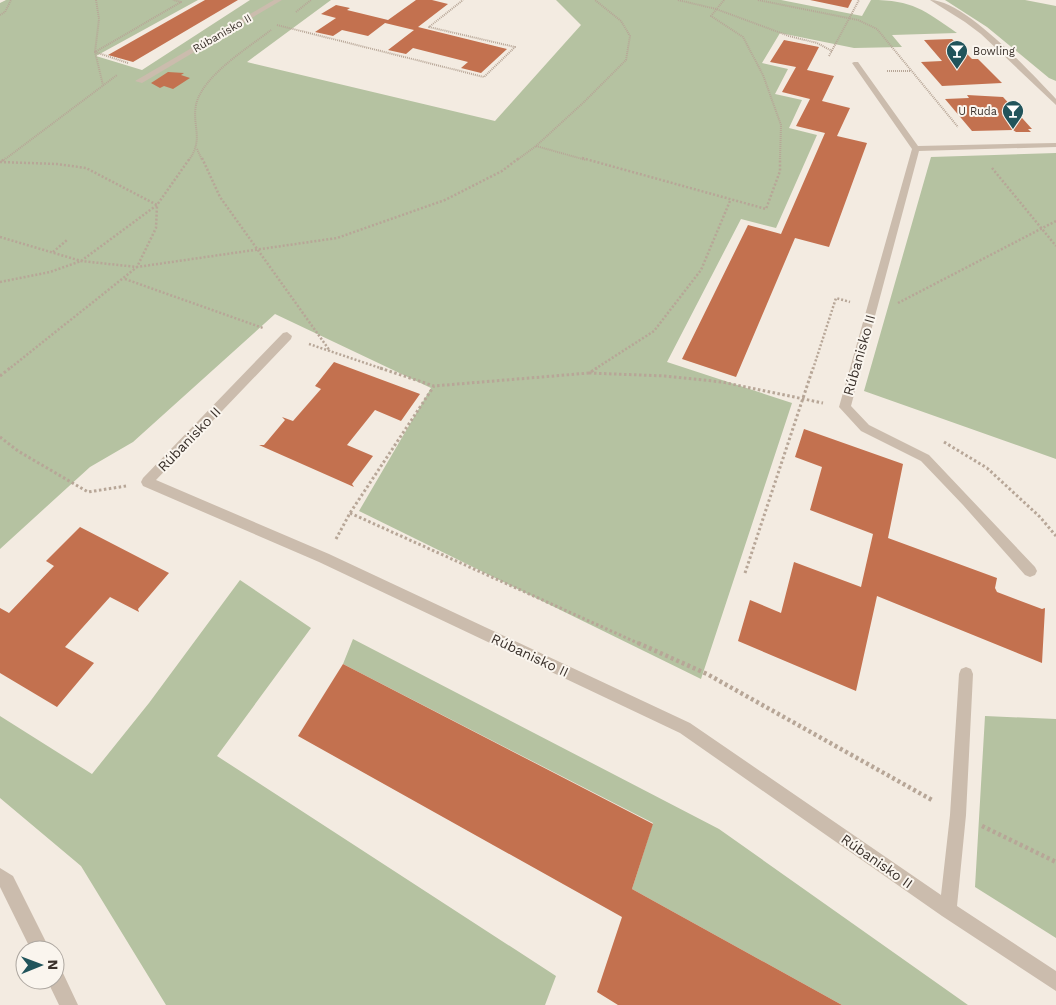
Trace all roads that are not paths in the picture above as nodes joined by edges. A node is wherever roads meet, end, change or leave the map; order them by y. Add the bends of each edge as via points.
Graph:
1 (279, 0) edge
2 (933, 0) edge
3 (856, 63) dead end
4 (139, 81) dead end
5 (1056, 102) edge
6 (1056, 145) edge
7 (916, 149) junction
8 (287, 336) road end
9 (1030, 571) dead end
10 (966, 674) dead end
11 (0, 877) edge
12 (948, 910) junction
13 (36, 940) edge
14 (1056, 982) edge
15 (61, 990) edge
16 (69, 1005) edge

1 - 4 street, Rúbanisko II
2 - 5 street via 978,28
3 - 7 street
6 - 7 street
7 - 9 street, Rúbanisko II via 844,407 864,428 924,458
8 - 12 street, Rúbanisko II via 147,482 324,558 686,728
10 - 12 street via 958,815
11 - 13 street via 7,882
12 - 14 street, Rúbanisko II
15 - 16 street

